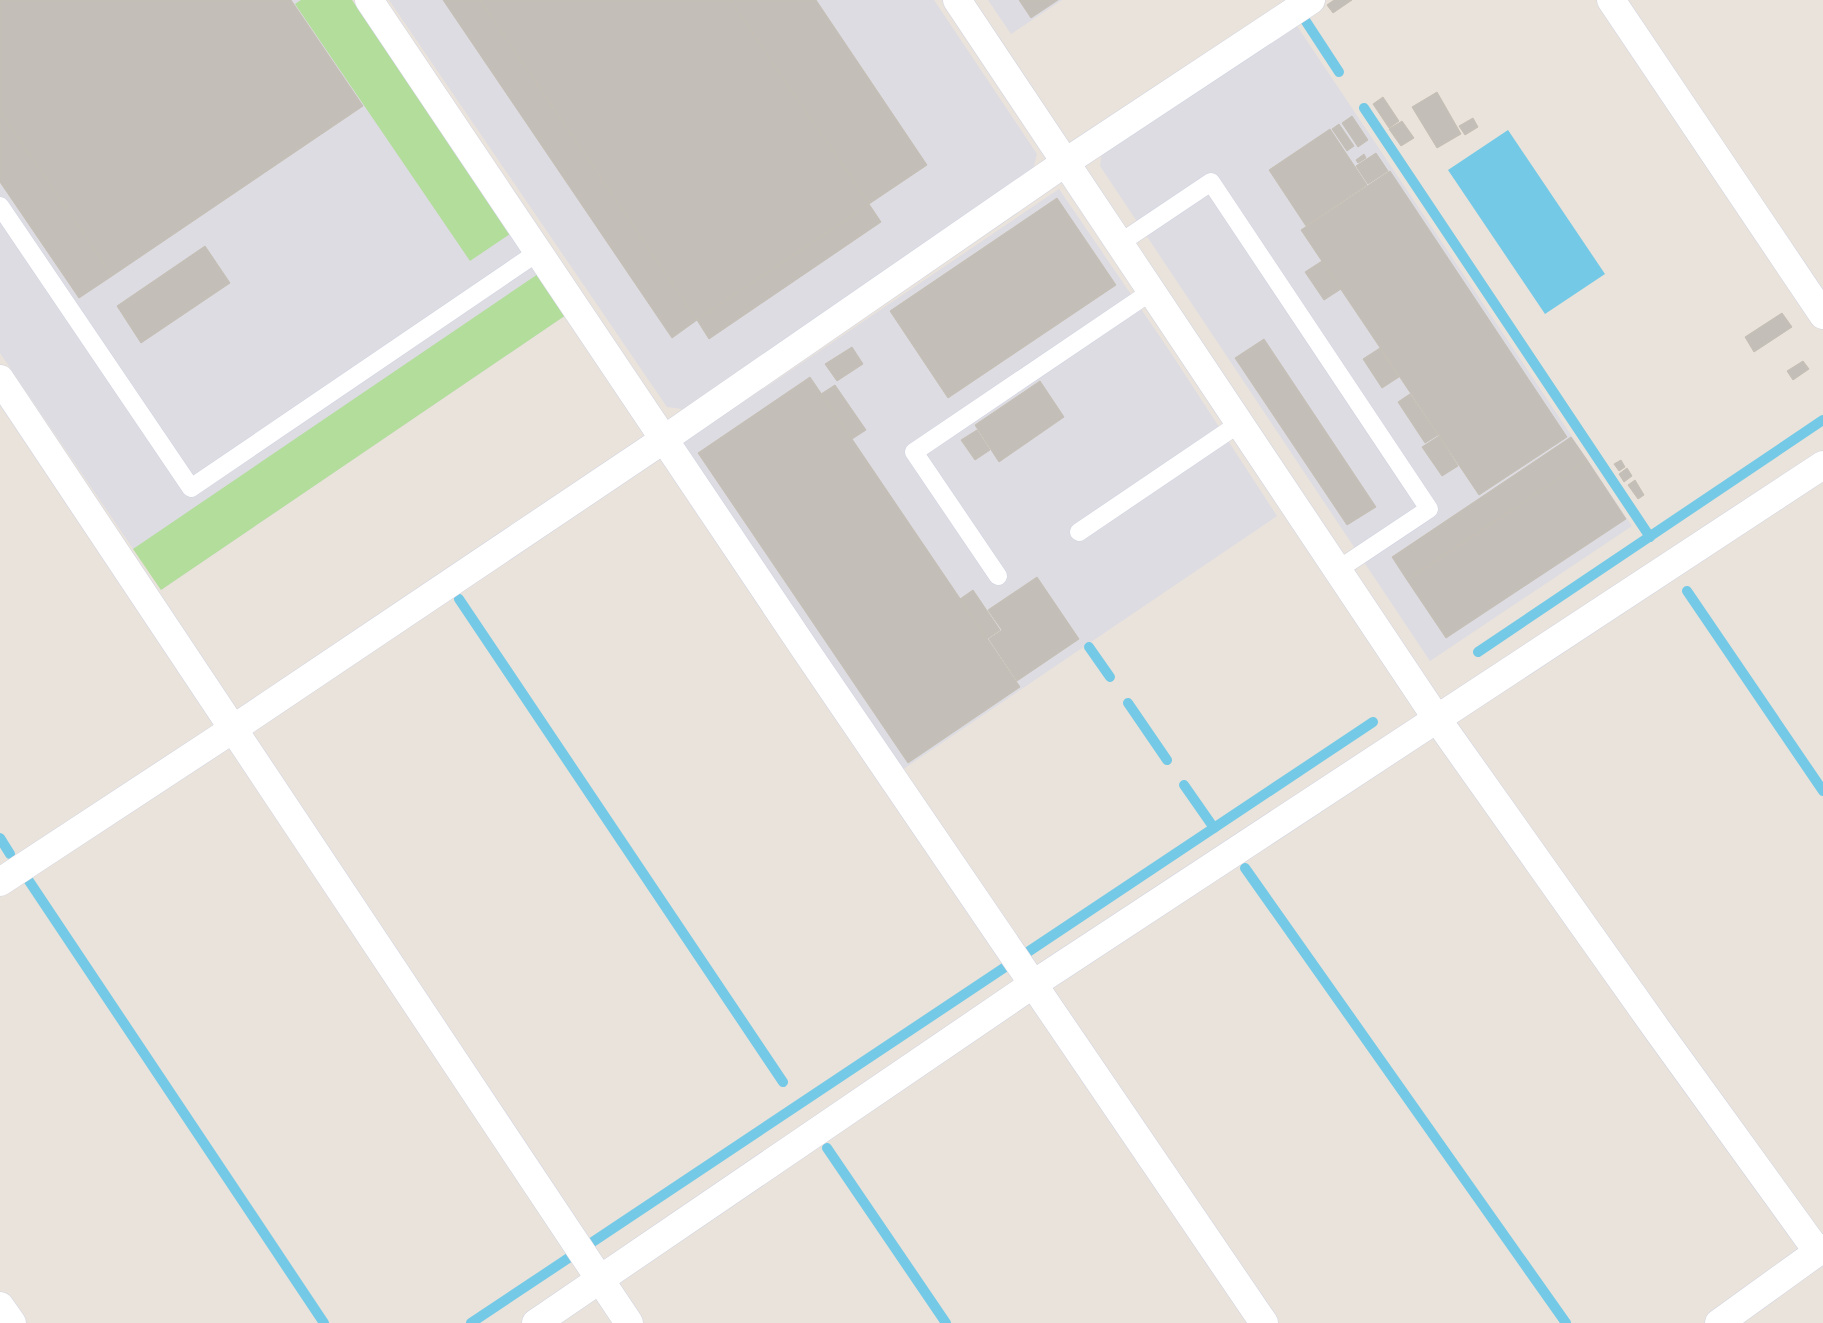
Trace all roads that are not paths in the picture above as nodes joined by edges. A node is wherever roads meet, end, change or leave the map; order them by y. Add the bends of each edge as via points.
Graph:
1 (369, 0) edge
2 (957, 0) edge
3 (1311, 0) edge
4 (1611, 0) edge
5 (1066, 162) junction
6 (0, 206) edge
7 (1120, 243) junction
8 (538, 252) junction
9 (1152, 291) junction
10 (1823, 315) edge
11 (0, 379) edge
12 (1240, 423) junction
13 (663, 440) junction
14 (1823, 465) edge
15 (1079, 532) dead end
16 (1339, 570) junction
17 (998, 576) dead end
18 (1437, 719) junction
19 (233, 728) junction
20 (0, 882) edge
21 (1028, 980) junction
22 (1820, 1250) edge
23 (595, 1272) junction
24 (0, 1306) edge
25 (12, 1323) edge
26 (536, 1323) edge
27 (629, 1323) edge
28 (1264, 1323) edge
29 (1719, 1323) edge

1 - 8 street
2 - 5 street
3 - 5 street
4 - 10 street
5 - 7 street
5 - 13 street
6 - 8 lane via 191,488
7 - 9 street
7 - 16 lane via 1211,182 1429,509
8 - 13 street
9 - 12 street
9 - 17 lane via 914,452
11 - 19 street
12 - 15 lane
12 - 16 street
13 - 19 street
13 - 21 street
14 - 18 street
16 - 18 street
18 - 21 street
18 - 22 street via 1656,1028
19 - 20 street
19 - 23 street
21 - 23 street
21 - 28 street
22 - 29 street
23 - 26 street
23 - 27 street
24 - 25 street

